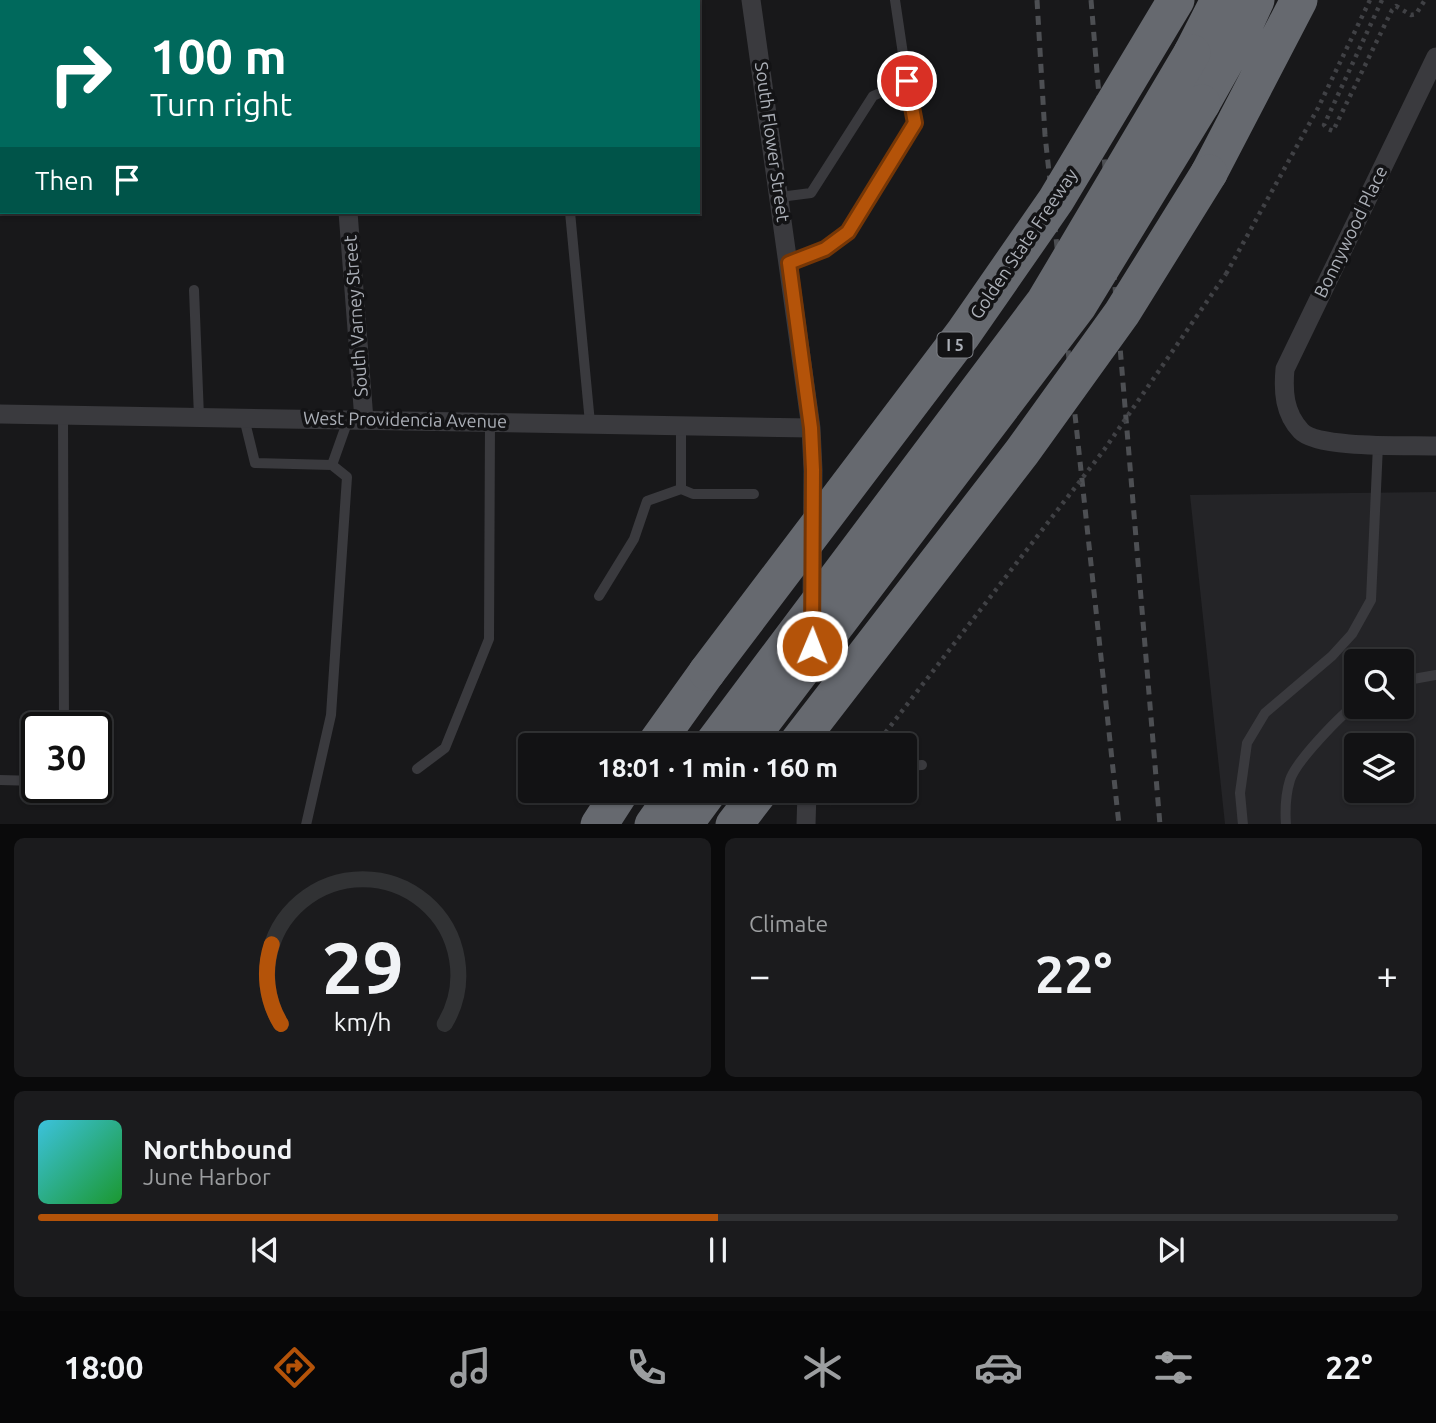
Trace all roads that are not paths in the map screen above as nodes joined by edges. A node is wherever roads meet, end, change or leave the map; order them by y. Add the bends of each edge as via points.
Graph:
1 (751, 0) edge
2 (895, 0) edge
3 (1176, 0) edge
4 (1219, 0) edge
5 (1256, 0) edge
6 (1299, 0) edge
7 (1436, 57) edge
8 (907, 81) junction
9 (780, 197) junction
10 (348, 214) edge
11 (570, 214) edge
12 (789, 263) junction
13 (194, 290) dead end
14 (0, 414) edge
15 (63, 415) junction
16 (199, 417) junction
17 (244, 418) junction
18 (356, 420) junction
19 (490, 421) junction
20 (590, 423) junction
21 (681, 427) junction
22 (811, 428) junction
23 (1378, 445) junction
24 (1436, 446) edge
25 (332, 465) junction
26 (681, 489) junction
27 (754, 494) dead end
28 (599, 596) dead end
29 (1436, 675) edge
30 (1414, 679) edge
31 (64, 712) edge
32 (1344, 716) edge
33 (663, 733) edge
34 (721, 733) edge
35 (754, 733) edge
36 (805, 733) edge
37 (809, 733) edge
38 (917, 765) edge
39 (922, 765) dead end
40 (418, 769) dead end
41 (0, 780) edge
42 (21, 781) edge
43 (690, 803) edge
44 (751, 803) edge
45 (807, 803) edge
46 (306, 824) edge
47 (653, 824) edge
48 (734, 824) edge
49 (806, 824) edge
50 (1243, 824) edge
51 (1286, 824) edge

1 - 9 street, South Flower Street
2 - 8 lane
3 - 33 highway, Golden State Freeway / I 5, bridge via 1056,200 963,334
4 - 34 highway, bridge via 1192,54 1045,300
5 - 35 highway, bridge via 1202,103 1078,306
6 - 36 highway, bridge via 1209,173 1122,313 1022,452
7 - 23 street, Bonnywood Place via 1285,369 1283,392 1288,412 1302,433 1328,442
8 - 9 lane via 873,96 811,193
8 - 12 lane via 915,123 848,232 825,249
9 - 12 street, South Flower Street
10 - 18 street, South Varney Street
11 - 20 lane
12 - 22 street, South Flower Street
13 - 16 lane
14 - 15 street, West Providencia Avenue
15 - 16 street, West Providencia Avenue
15 - 31 lane
16 - 17 street, West Providencia Avenue
17 - 18 street, West Providencia Avenue
17 - 25 lane via 255,463
18 - 19 street, West Providencia Avenue
18 - 25 lane
19 - 20 street, West Providencia Avenue
19 - 40 lane via 489,639 445,748
20 - 21 street, West Providencia Avenue
21 - 22 street, West Providencia Avenue
21 - 26 lane
22 - 37 street, South Flower Street
23 - 24 street
23 - 50 lane via 1371,600 1352,634 1265,713 1247,743 1240,793
25 - 46 lane via 347,477 331,715
26 - 27 lane via 693,494
26 - 28 lane via 647,501 634,539
29 - 30 lane
32 - 51 lane via 1290,779
38 - 39 lane
41 - 42 lane
43 - 47 highway
44 - 48 highway
45 - 49 street

